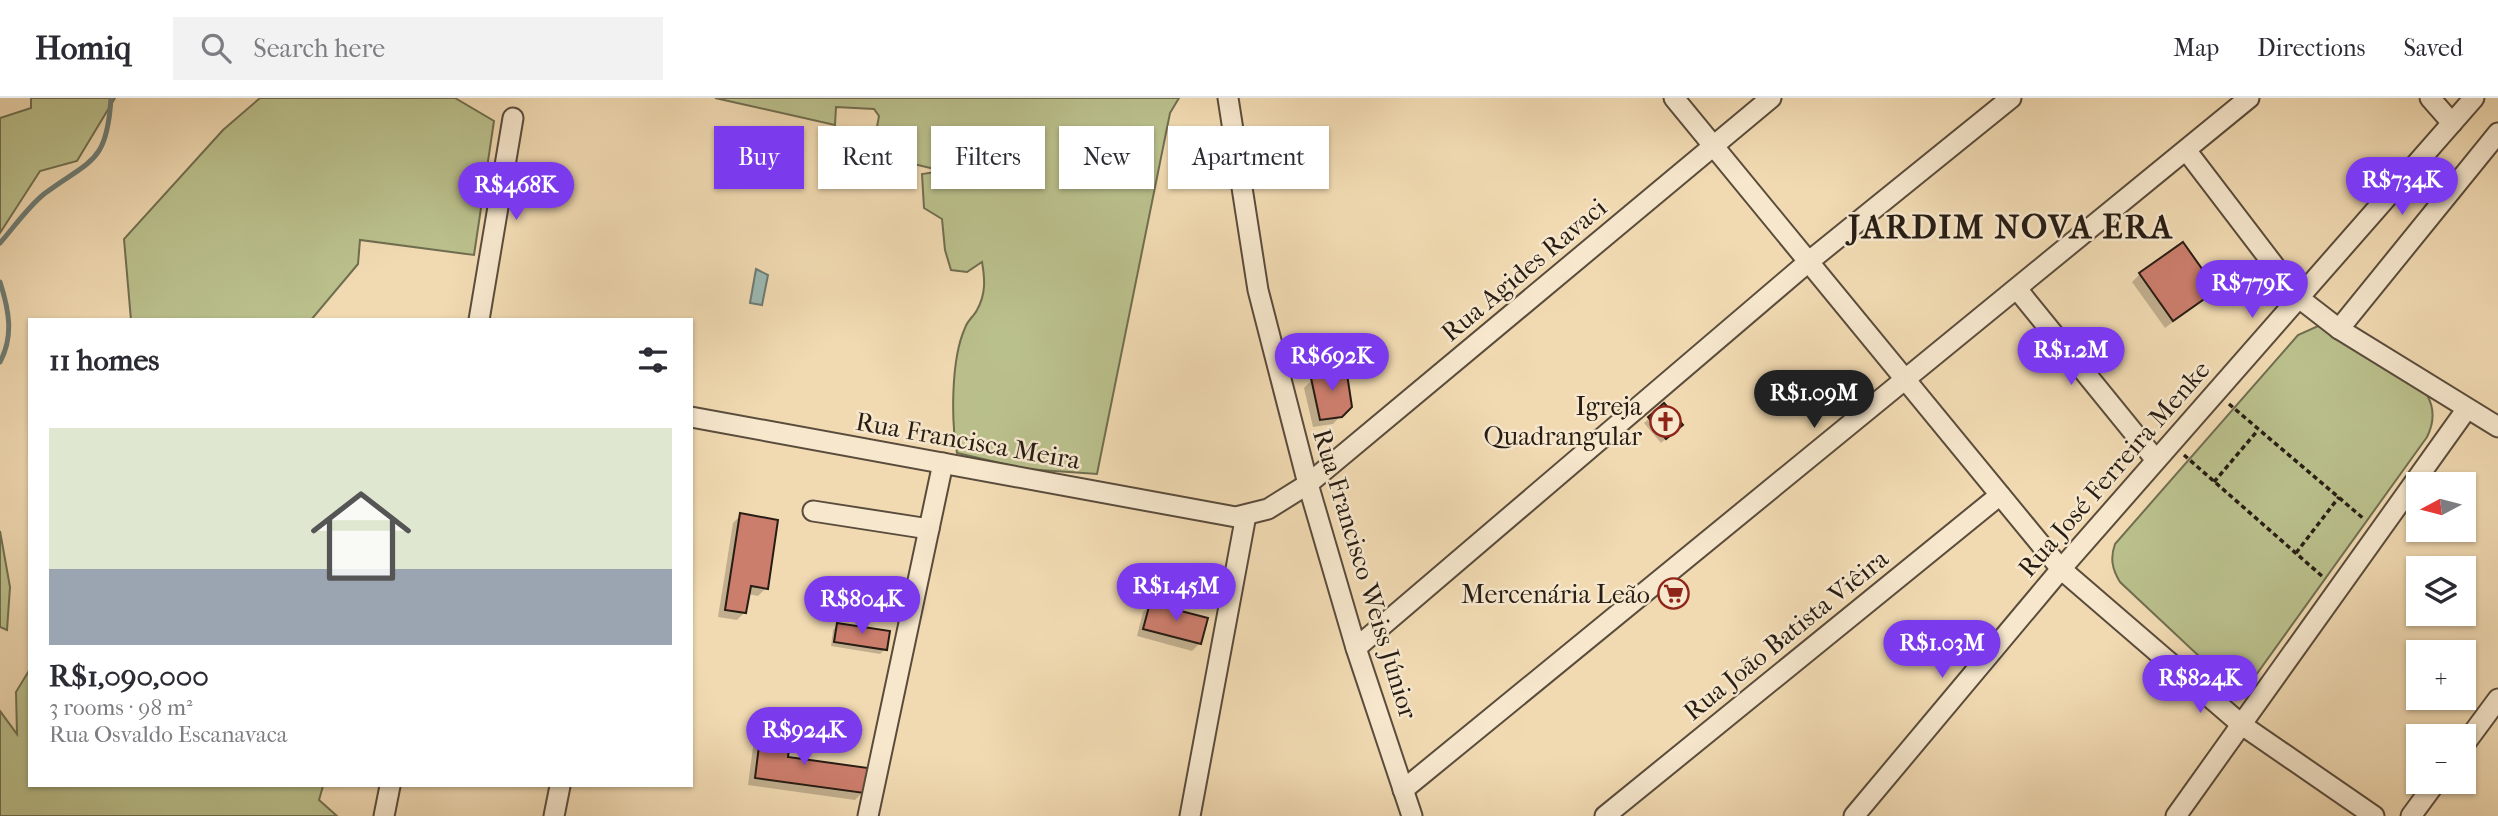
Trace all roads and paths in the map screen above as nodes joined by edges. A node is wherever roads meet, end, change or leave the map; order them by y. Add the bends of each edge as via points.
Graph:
1 (1228, 98) edge
2 (1674, 98) edge
3 (1771, 98) edge
4 (2011, 98) edge
5 (2249, 98) edge
6 (2430, 98) edge
7 (2474, 98) edge
8 (513, 118) dead end
9 (2452, 123) junction
10 (2498, 133) edge
11 (1711, 147) junction
12 (2186, 149) junction
13 (1807, 262) junction
14 (2017, 289) junction
15 (2299, 298) junction
16 (479, 318) edge
17 (2339, 329) junction
18 (1905, 381) junction
19 (2215, 393) junction
20 (2466, 410) junction
21 (693, 417) edge
22 (2498, 427) edge
23 (2258, 429) junction
24 (2171, 444) junction
25 (2156, 460) junction
26 (943, 463) junction
27 (2214, 482) junction
28 (1308, 484) junction
29 (2000, 495) junction
30 (2339, 498) junction
31 (813, 511) dead end
32 (1241, 516) junction
33 (929, 529) junction
34 (2379, 532) junction
35 (2296, 553) junction
36 (2061, 569) junction
37 (2338, 590) junction
38 (1356, 648) junction
39 (2498, 699) edge
40 (2242, 725) junction
41 (2476, 729) edge
42 (390, 787) edge
43 (560, 787) edge
44 (1404, 790) junction
45 (2427, 794) edge
46 (384, 816) edge
47 (554, 816) edge
48 (868, 816) edge
49 (1190, 816) edge
50 (1412, 816) edge
51 (1605, 816) edge
52 (1854, 816) edge
53 (2176, 816) edge
54 (2374, 816) edge
55 (2411, 816) edge

1 - 28 street, Rua Francisco Weiss Júnior via 1258,290
2 - 11 street
3 - 11 street, Rua Agides Ravaci
4 - 13 street
5 - 12 street
6 - 9 street
7 - 9 street, Rua José Ferreira Menke
8 - 16 street
9 - 15 street, Rua José Ferreira Menke
10 - 17 street
11 - 13 street
11 - 28 street, Rua Agides Ravaci
12 - 14 street
12 - 15 street
13 - 18 street
13 - 38 street
14 - 18 street
14 - 25 street
15 - 17 street
15 - 19 street, Rua José Ferreira Menke
17 - 20 street
18 - 29 street
18 - 44 street
19 - 23 path
19 - 24 street, Rua José Ferreira Menke
20 - 22 street
20 - 34 street
21 - 26 street, Rua Francisca Meira
23 - 27 path
23 - 30 path
24 - 25 street, Rua José Ferreira Menke
24 - 27 path
25 - 36 street, Rua José Ferreira Menke
26 - 32 street, Rua Francisca Meira
26 - 33 street
27 - 35 path
28 - 32 street, Rua Agides Ravaci via 1268,509
28 - 38 street, Rua Francisco Weiss Júnior
29 - 36 street
29 - 51 street, Rua João Batista Viêira
30 - 34 path
30 - 35 path
31 - 33 street
32 - 49 street
33 - 48 street
34 - 37 street
35 - 37 path
36 - 40 street
36 - 52 street, Rua José Ferreira Menke
37 - 40 street
38 - 44 street, Rua Francisco Weiss Júnior
39 - 41 street
40 - 53 street
40 - 54 street
42 - 46 street
43 - 47 street
44 - 50 street, Rua Francisco Weiss Júnior
45 - 55 street

